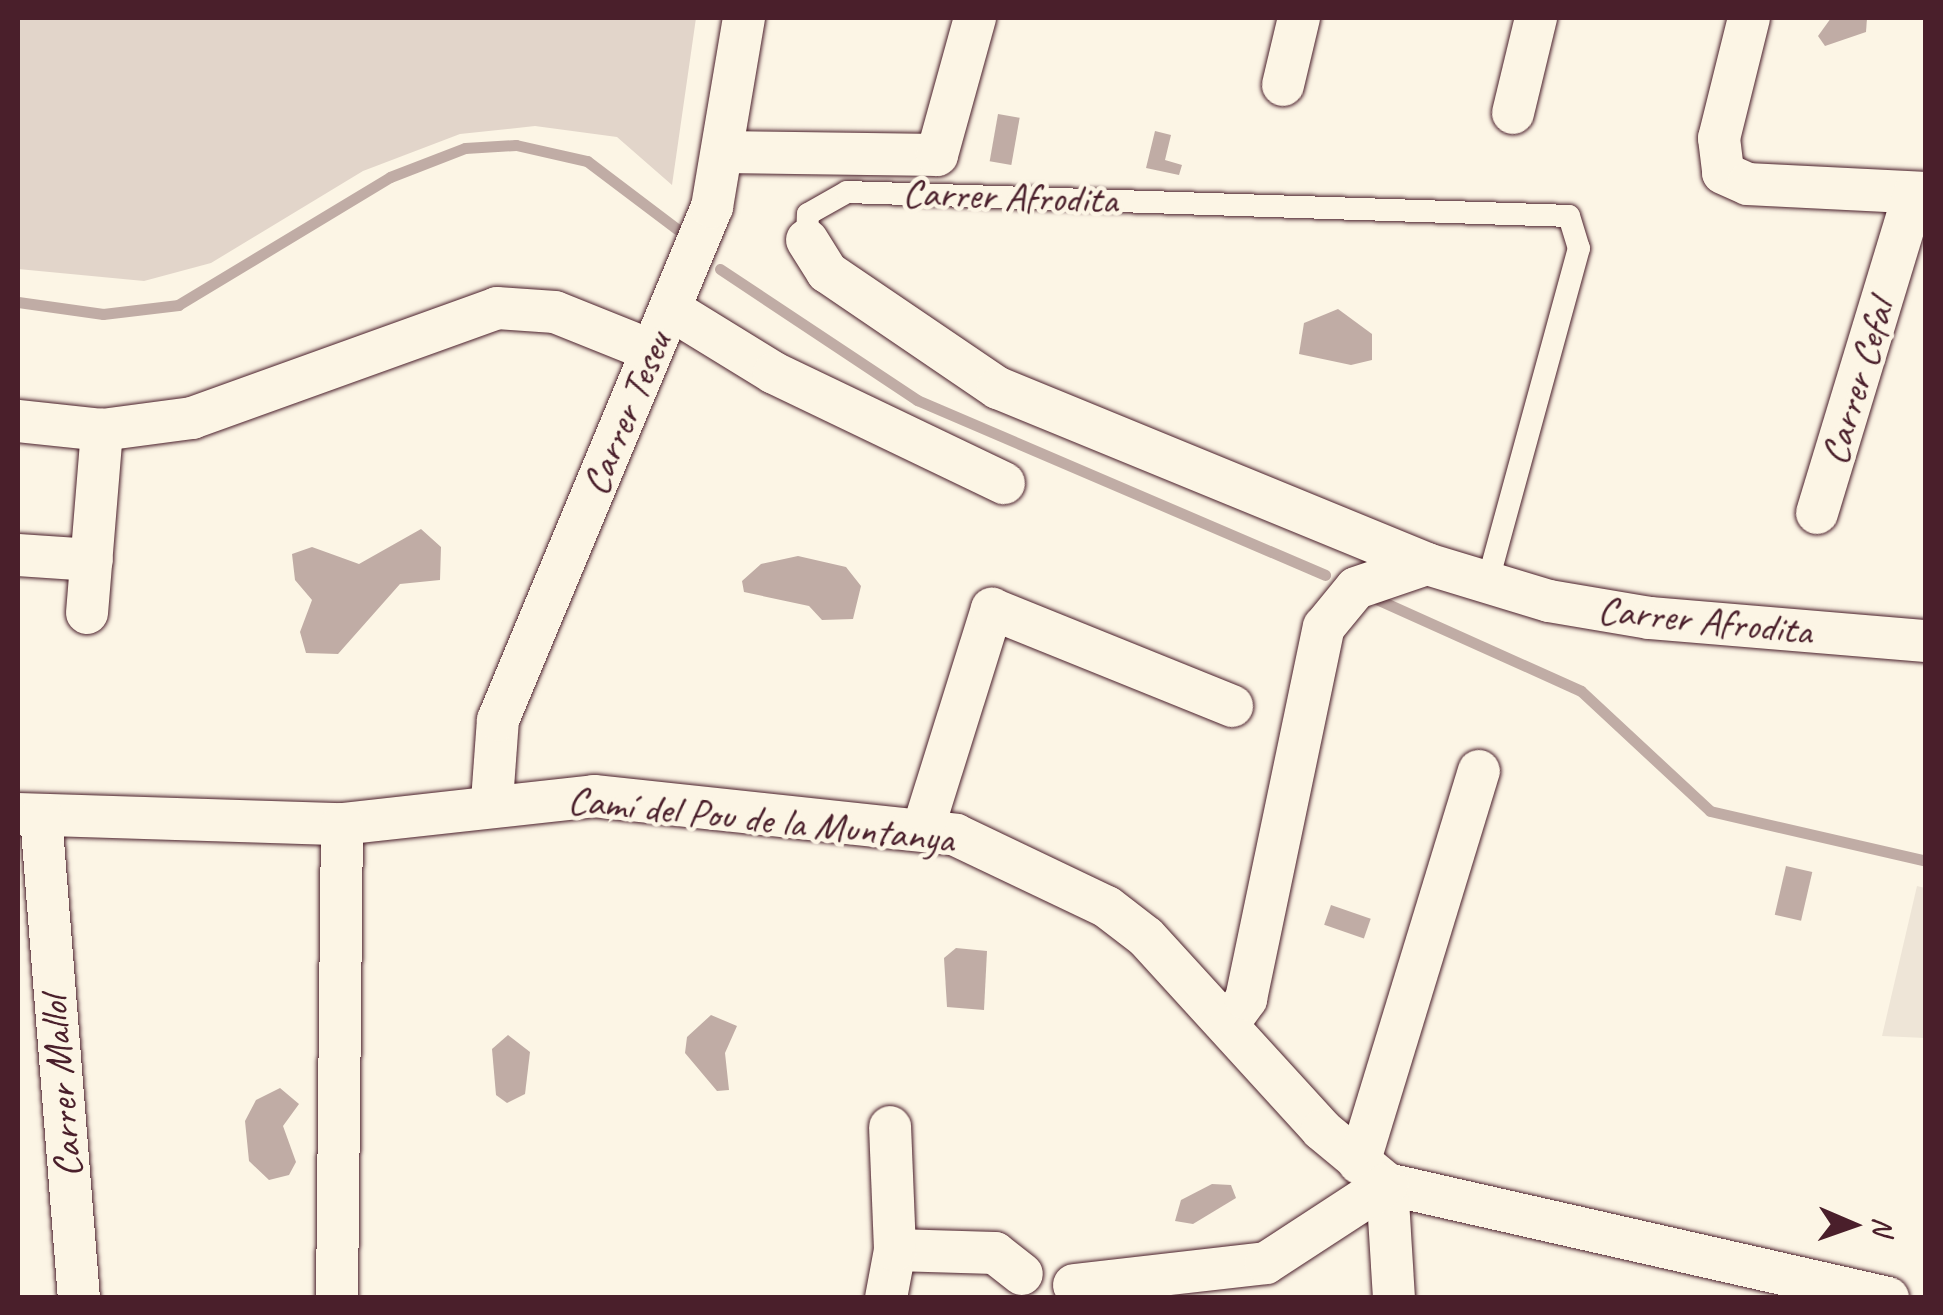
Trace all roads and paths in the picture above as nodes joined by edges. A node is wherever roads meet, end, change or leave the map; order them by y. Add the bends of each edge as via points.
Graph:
1 (744, 18) edge
2 (975, 18) edge
3 (1300, 18) edge
4 (1536, 18) edge
5 (1750, 18) edge
6 (1283, 85) dead end
7 (1514, 113) dead end
8 (725, 152) junction
9 (1920, 193) edge
10 (807, 240) joint
11 (674, 300) junction
12 (650, 350) junction
13 (18, 422) edge
14 (102, 430) junction
15 (1004, 483) dead end
16 (1817, 513) dead end
17 (18, 555) edge
18 (92, 560) junction
19 (1427, 564) junction
20 (1488, 584) junction
21 (87, 612) dead end
22 (1926, 641) edge
23 (1232, 706) dead end
24 (1478, 771) dead end
25 (492, 802) junction
26 (29, 815) edge
27 (342, 824) junction
28 (923, 829) junction
29 (1231, 1020) junction
30 (890, 1127) dead end
31 (1373, 1174) junction
32 (895, 1250) junction
33 (1745, 1282) edge
34 (1021, 1286) edge
35 (1074, 1292) edge
36 (79, 1298) edge
37 (337, 1298) edge
38 (886, 1298) edge
39 (1394, 1298) edge
40 (1888, 1298) edge

1 - 8 street, Carrer Teseu
2 - 8 street via 937,155
3 - 6 street
4 - 7 street
5 - 9 street, Carrer Cefal via 1719,154 1723,173 1748,184
8 - 11 street, Carrer Teseu via 712,207
9 - 16 street, Carrer Cefal
10 - 19 street, Carrer Afrodita via 827,272 998,388
10 - 20 lane, Carrer Afrodita via 808,214 848,192 1569,216 1580,248
11 - 12 street, Carrer Teseu
11 - 15 street via 774,372
12 - 14 street via 555,312 476,310 234,406
12 - 25 street, Carrer Teseu via 498,720
13 - 14 street
14 - 18 street
17 - 18 street
18 - 21 street
19 - 20 street, Carrer Afrodita
19 - 29 street via 1356,588 1324,627 1246,999
20 - 22 street, Carrer Afrodita via 1650,618
23 - 28 street via 992,610
24 - 31 street
25 - 27 street, Camí del Pou de la Muntanya
25 - 28 street, Camí del Pou de la Muntanya via 610,797
26 - 27 street, Camí del Pou de la Muntanya
26 - 36 street, Carrer Mallol
27 - 37 street
28 - 29 street, Camí del Pou de la Muntanya via 995,848 1107,907
29 - 31 street, Camí del Pou de la Muntanya
30 - 32 street
31 - 33 street
31 - 35 street via 1309,1241 1251,1268
31 - 39 street
32 - 34 street via 996,1253
32 - 38 street
33 - 40 street
34 - 35 street via 1051,1262

